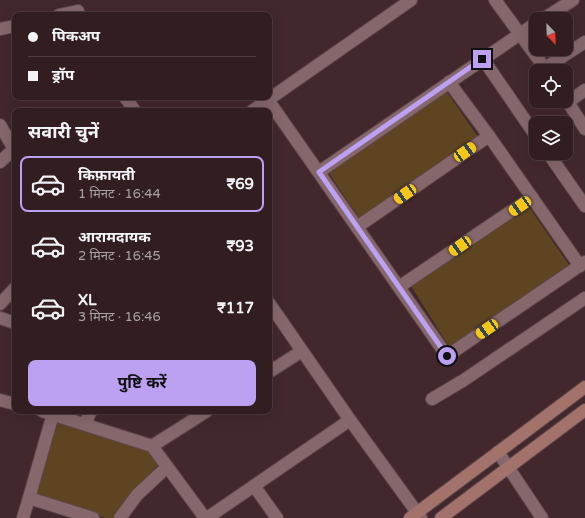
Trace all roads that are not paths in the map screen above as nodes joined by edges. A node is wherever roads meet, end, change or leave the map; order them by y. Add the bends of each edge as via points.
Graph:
1 (411, 0) edge
2 (495, 0) edge
3 (573, 0) edge
4 (78, 8) edge
5 (67, 12) edge
6 (554, 12) edge
7 (12, 27) edge
8 (529, 27) edge
9 (0, 29) edge
10 (518, 34) junction
11 (585, 42) edge
12 (482, 59) junction
13 (541, 64) edge
14 (554, 64) edge
15 (449, 82) junction
16 (585, 90) edge
17 (272, 97) edge
18 (573, 97) edge
19 (268, 100) joint
20 (256, 108) edge
21 (572, 108) edge
22 (0, 125) edge
23 (529, 126) edge
24 (585, 129) edge
25 (489, 136) junction
26 (12, 146) edge
27 (12, 152) edge
28 (553, 160) edge
29 (0, 162) edge
30 (319, 172) junction
31 (532, 197) junction
32 (585, 206) edge
33 (357, 227) junction
34 (582, 264) edge
35 (399, 287) junction
36 (12, 291) edge
37 (585, 298) edge
38 (0, 304) edge
39 (272, 306) edge
40 (0, 318) edge
41 (12, 322) edge
42 (302, 351) junction
43 (272, 370) edge
44 (585, 387) edge
45 (432, 399) dead end
46 (0, 400) edge
47 (12, 403) edge
48 (585, 410) edge
49 (47, 414) edge
50 (50, 414) edge
51 (90, 414) edge
52 (202, 414) edge
53 (350, 420) junction
54 (85, 424) junction
55 (152, 446) junction
56 (498, 452) junction
57 (167, 466) junction
58 (508, 467) junction
59 (254, 486) junction
60 (29, 498) junction
61 (416, 516) edge
62 (23, 518) edge
63 (93, 518) edge
64 (120, 518) edge
65 (206, 518) edge
66 (277, 518) edge
67 (440, 518) edge
68 (542, 518) edge

1 - 17 street
2 - 10 street
3 - 6 street
4 - 5 street
7 - 9 street
8 - 10 street
10 - 12 street
10 - 13 street
11 - 14 street
12 - 15 street
12 - 23 street
15 - 25 street
15 - 30 street
16 - 18 street
19 - 20 street
19 - 30 street
21 - 24 street
22 - 26 street
25 - 31 street
25 - 33 street
27 - 29 street
28 - 32 street
30 - 33 street
31 - 34 street
31 - 35 street
33 - 35 street
34 - 35 street via 447,356
36 - 38 street
37 - 45 street
39 - 42 street
40 - 41 street
42 - 43 street
42 - 53 street
44 - 56 street
46 - 47 street
48 - 58 street
49 - 60 street
50 - 54 street
51 - 54 street
52 - 55 street
53 - 59 street
53 - 61 street
54 - 55 street
55 - 57 street
56 - 58 street
56 - 61 street
57 - 64 street via 137,495
57 - 65 street
58 - 67 street
58 - 68 street
59 - 65 street
59 - 66 street
60 - 62 street
60 - 63 street

